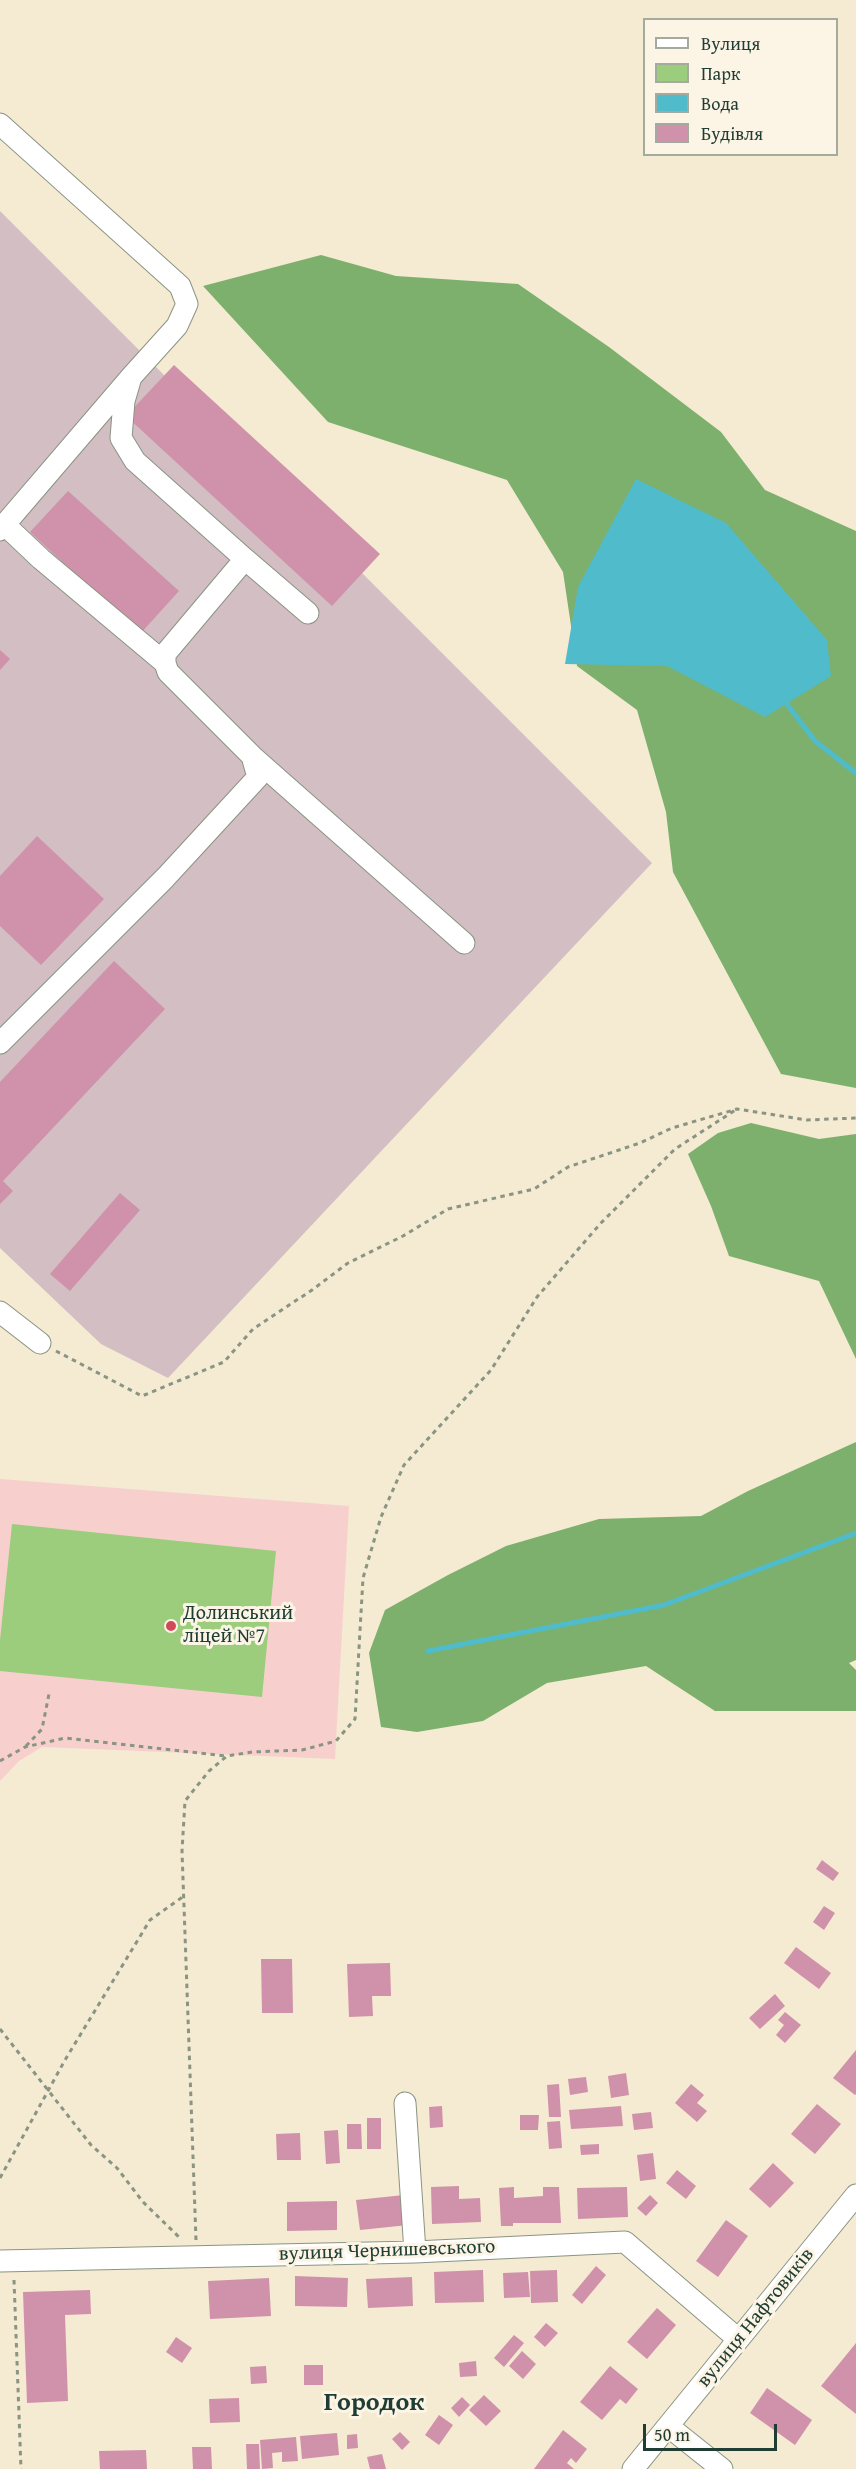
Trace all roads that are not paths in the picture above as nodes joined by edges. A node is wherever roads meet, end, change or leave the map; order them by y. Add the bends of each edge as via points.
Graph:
1 (0, 124) edge
2 (131, 376) junction
3 (2, 528) edge
4 (245, 559) junction
5 (308, 613) dead end
6 (165, 663) junction
7 (252, 756) junction
8 (464, 943) dead end
9 (0, 1042) edge
10 (0, 1312) edge
11 (40, 1343) road end
12 (405, 2103) dead end
13 (856, 2195) edge
14 (415, 2252) junction
15 (7, 2269) edge
16 (738, 2339) junction
17 (668, 2426) junction
18 (633, 2469) edge
19 (722, 2469) edge

1 - 2 street via 180,286 187,304 177,326
2 - 3 street
2 - 4 street via 121,438 135,461
3 - 6 street
4 - 5 street
4 - 6 street via 165,654
6 - 7 street via 168,672
7 - 8 street
7 - 9 street via 258,777 165,878
10 - 11 street
12 - 14 street
13 - 16 street, вулиця Нафтовиків
14 - 15 street, вулиця Чернишевського via 197,2255
14 - 16 street, вулиця Чернишевського via 625,2242
16 - 17 street, вулиця Нафтовиків
17 - 18 street, вулиця Нафтовиків
17 - 19 street

